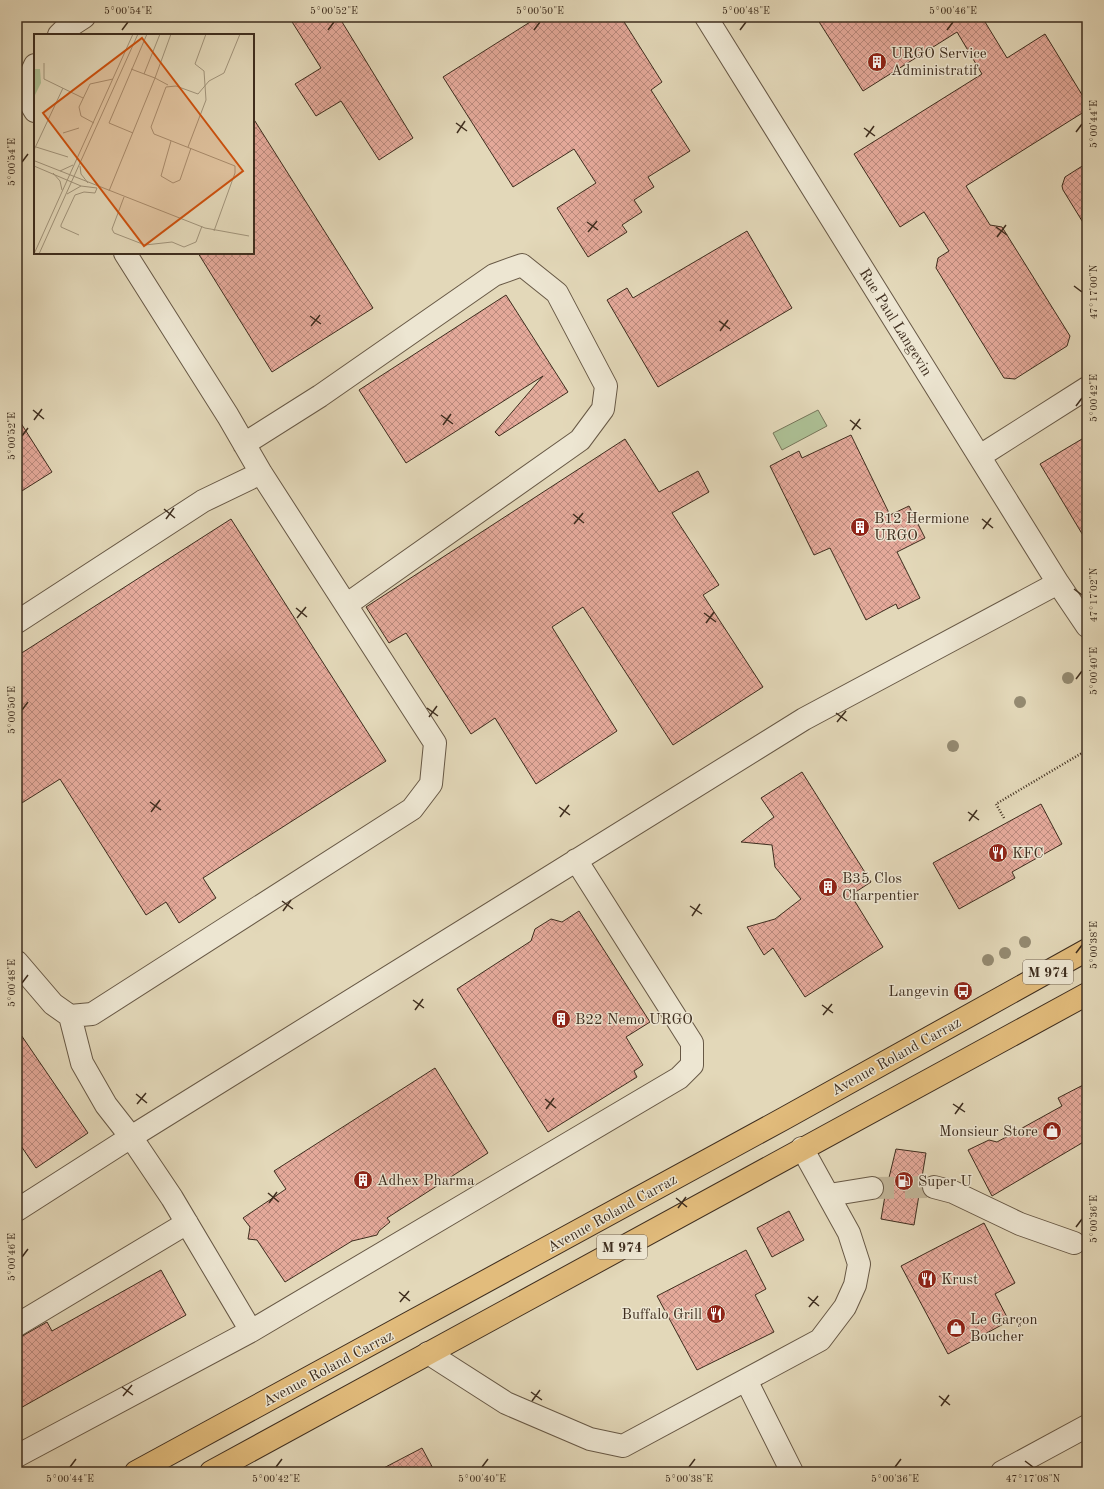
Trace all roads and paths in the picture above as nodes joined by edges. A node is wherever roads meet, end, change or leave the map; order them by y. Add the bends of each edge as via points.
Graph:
1 (84, 17) edge
2 (706, 17) edge
3 (60, 34) edge
4 (34, 67) edge
5 (34, 109) edge
6 (126, 254) edge
7 (1087, 388) edge
8 (244, 444) junction
9 (980, 456) junction
10 (261, 473) junction
11 (1058, 583) junction
12 (346, 605) junction
13 (17, 622) edge
14 (1087, 626) edge
15 (1087, 750) edge
16 (1004, 818) dead end
17 (576, 860) junction
18 (1087, 950) edge
19 (17, 962) edge
20 (1087, 994) edge
21 (70, 1016) junction
22 (131, 1137) junction
23 (802, 1148) junction
24 (934, 1187) tunnel mouth
25 (872, 1188) tunnel mouth
26 (829, 1195) junction
27 (17, 1210) edge
28 (187, 1223) junction
29 (1074, 1243) dead end
30 (17, 1325) edge
31 (251, 1331) junction
32 (428, 1353) junction
33 (746, 1380) junction
34 (1087, 1426) edge
35 (17, 1456) edge
36 (136, 1472) edge
37 (211, 1472) edge
38 (792, 1472) edge
39 (1002, 1472) edge

1 - 3 street
2 - 9 street, Rue Paul Langevin
4 - 5 street via 29,78
6 - 8 street
7 - 9 street
8 - 10 street
8 - 12 street via 326,391 494,275 522,265 557,293 606,386 603,409 580,440
9 - 11 street, Rue Paul Langevin
10 - 12 street
10 - 13 street via 203,501
11 - 14 street, Rue Paul Langevin
11 - 17 street via 804,718
12 - 21 street via 435,743 431,784 406,813 92,1014
15 - 16 path via 996,804
17 - 22 street
17 - 31 street via 692,1043 692,1065 679,1078
18 - 36 main road, Avenue Roland Carraz / M 974 via 703,1164
19 - 21 street via 53,1004
20 - 23 main road, M 974
21 - 22 street via 82,1063 106,1105
22 - 27 street
22 - 28 street
23 - 26 street
23 - 32 main road, M 974
24 - 29 street via 953,1192 1020,1224
25 - 26 street
26 - 33 street via 849,1233 859,1264 855,1285 845,1307 820,1340
28 - 30 street
28 - 31 street
31 - 35 street
32 - 33 street via 506,1403 590,1439 623,1446
32 - 37 main road, M 974
33 - 38 street
34 - 39 street

